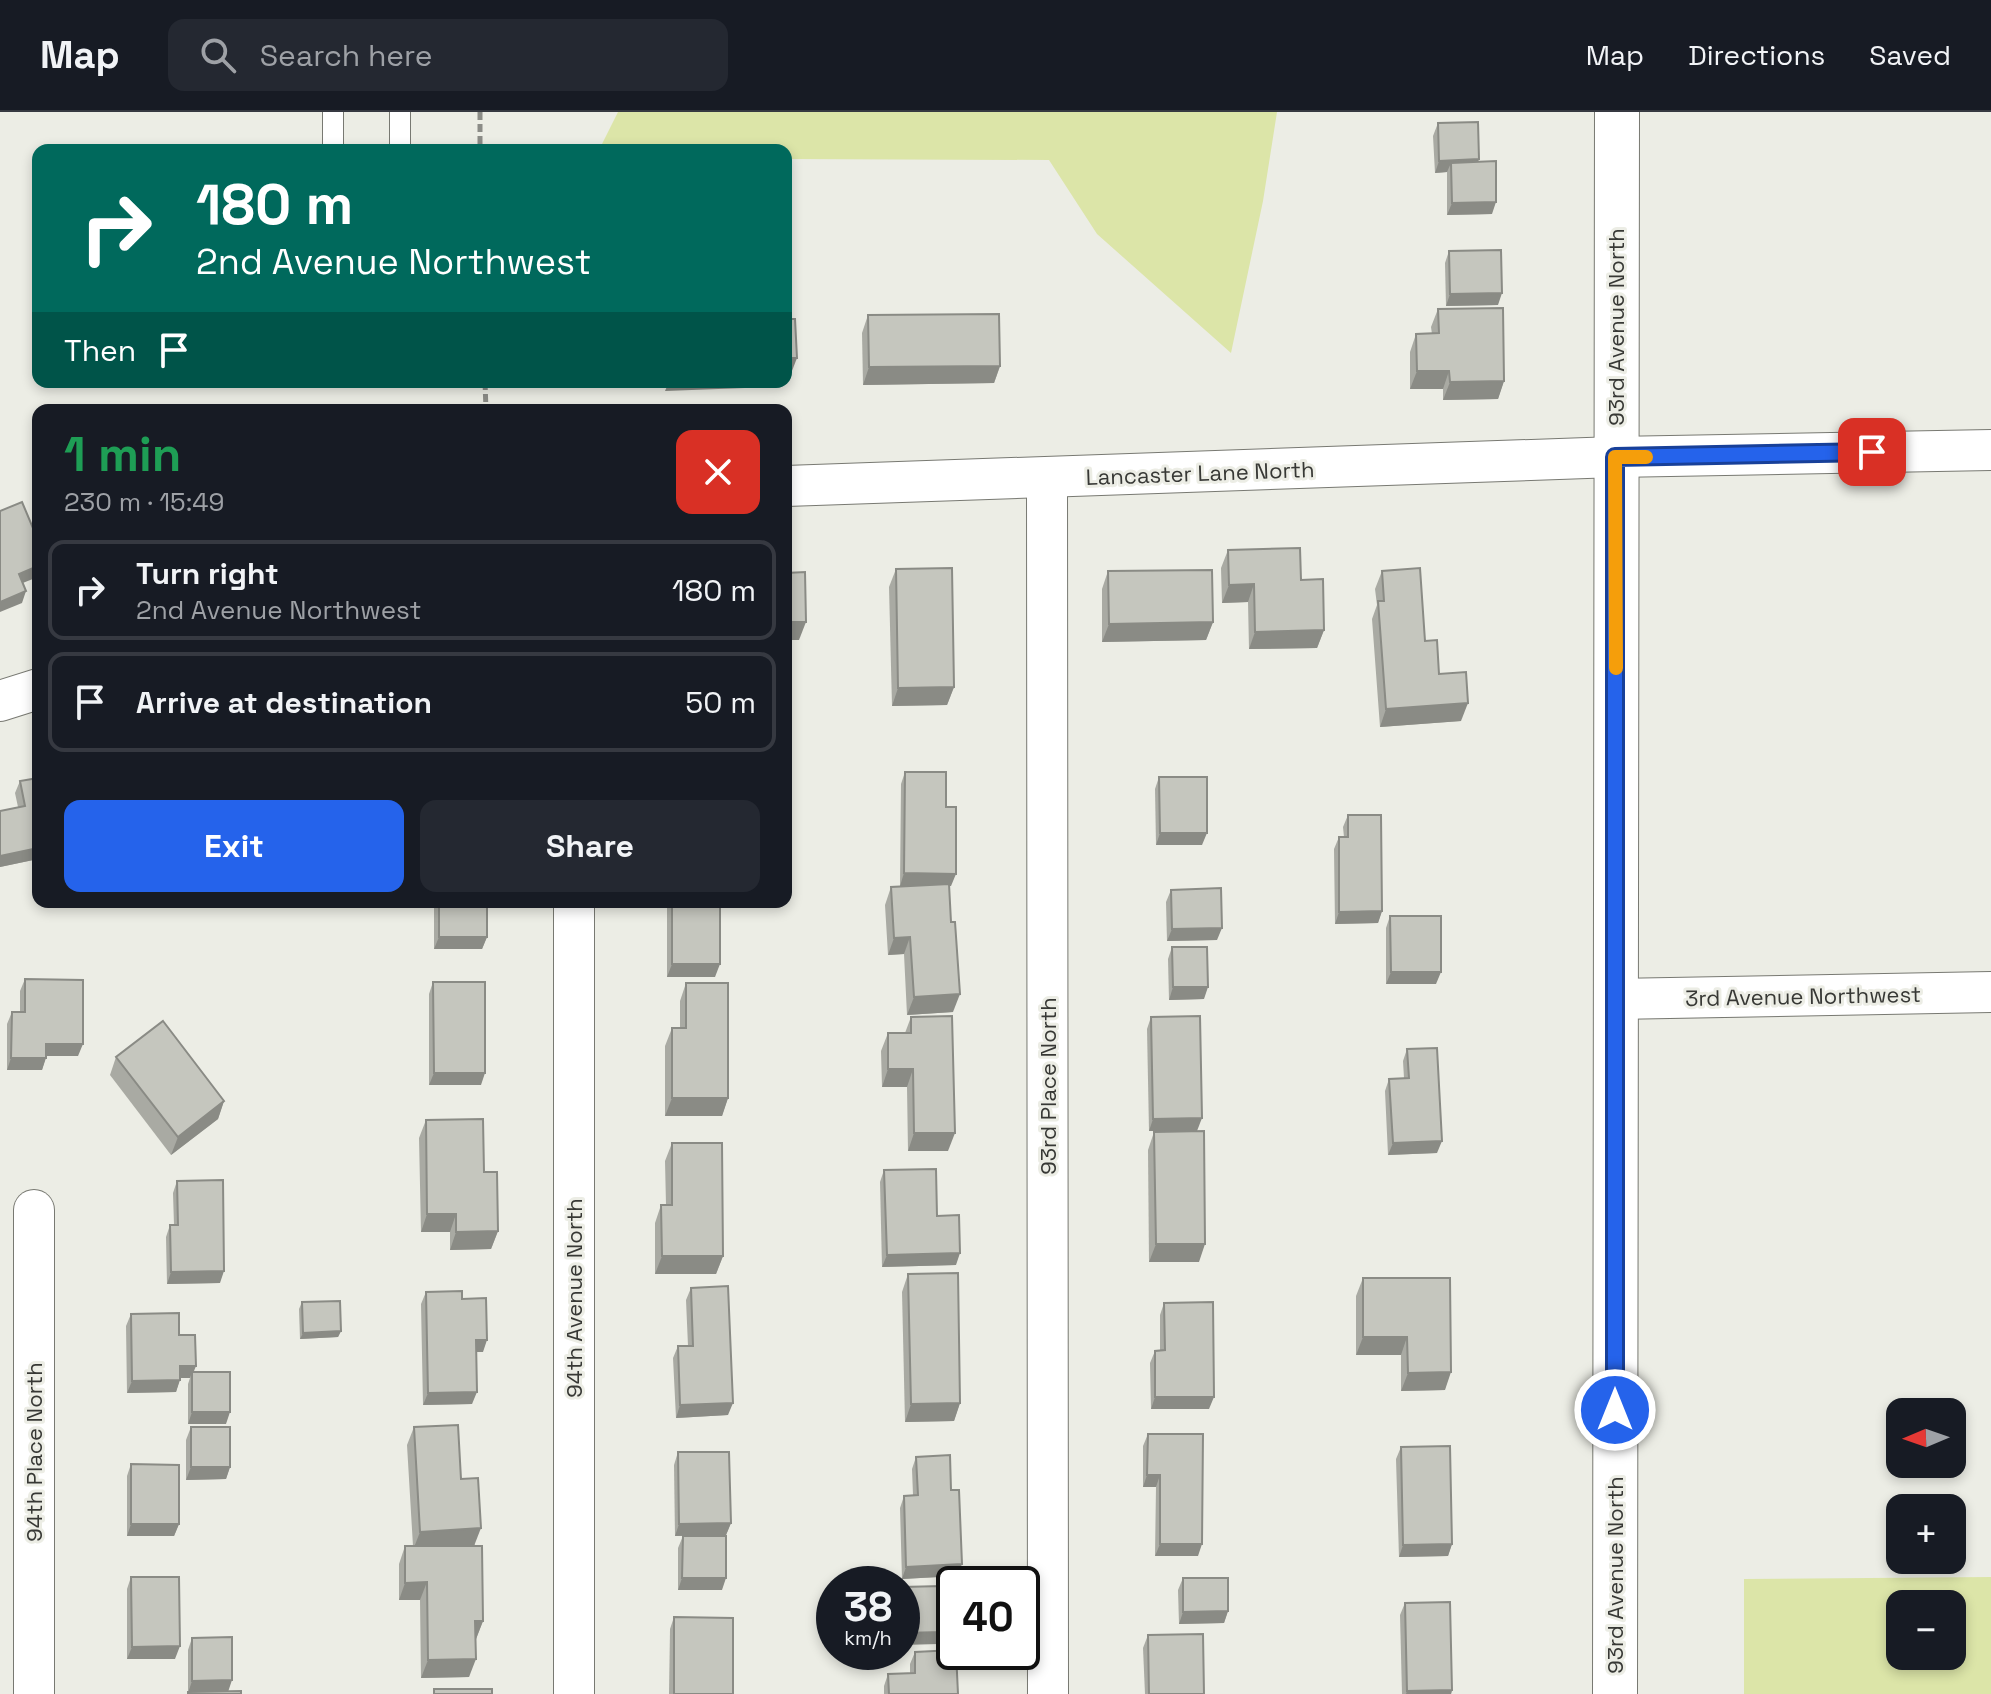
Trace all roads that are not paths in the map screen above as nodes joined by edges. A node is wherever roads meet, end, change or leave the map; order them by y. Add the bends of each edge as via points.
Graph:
1 (333, 112) edge
2 (400, 112) edge
3 (1617, 112) edge
4 (333, 144) edge
5 (400, 144) edge
6 (1991, 450) edge
7 (1615, 457) junction
8 (1047, 478) junction
9 (792, 486) edge
10 (32, 691) edge
11 (0, 701) edge
12 (574, 908) edge
13 (1991, 992) edge
14 (1615, 999) junction
15 (34, 1210) dead end
16 (17, 1575) edge
17 (34, 1694) edge
18 (574, 1694) edge
19 (1048, 1694) edge
20 (1615, 1694) edge

1 - 4 lane
2 - 5 lane
3 - 7 street, 93rd Avenue North
6 - 7 street, Lancaster Lane North
7 - 8 street, Lancaster Lane North
7 - 14 street, 93rd Avenue North
8 - 9 street, Lancaster Lane North
8 - 19 street, 93rd Place North
10 - 11 street
12 - 18 street, 94th Avenue North
13 - 14 street, 3rd Avenue Northwest
14 - 20 street, 93rd Avenue North
15 - 16 street, 94th Place North
16 - 17 street, 94th Place North

